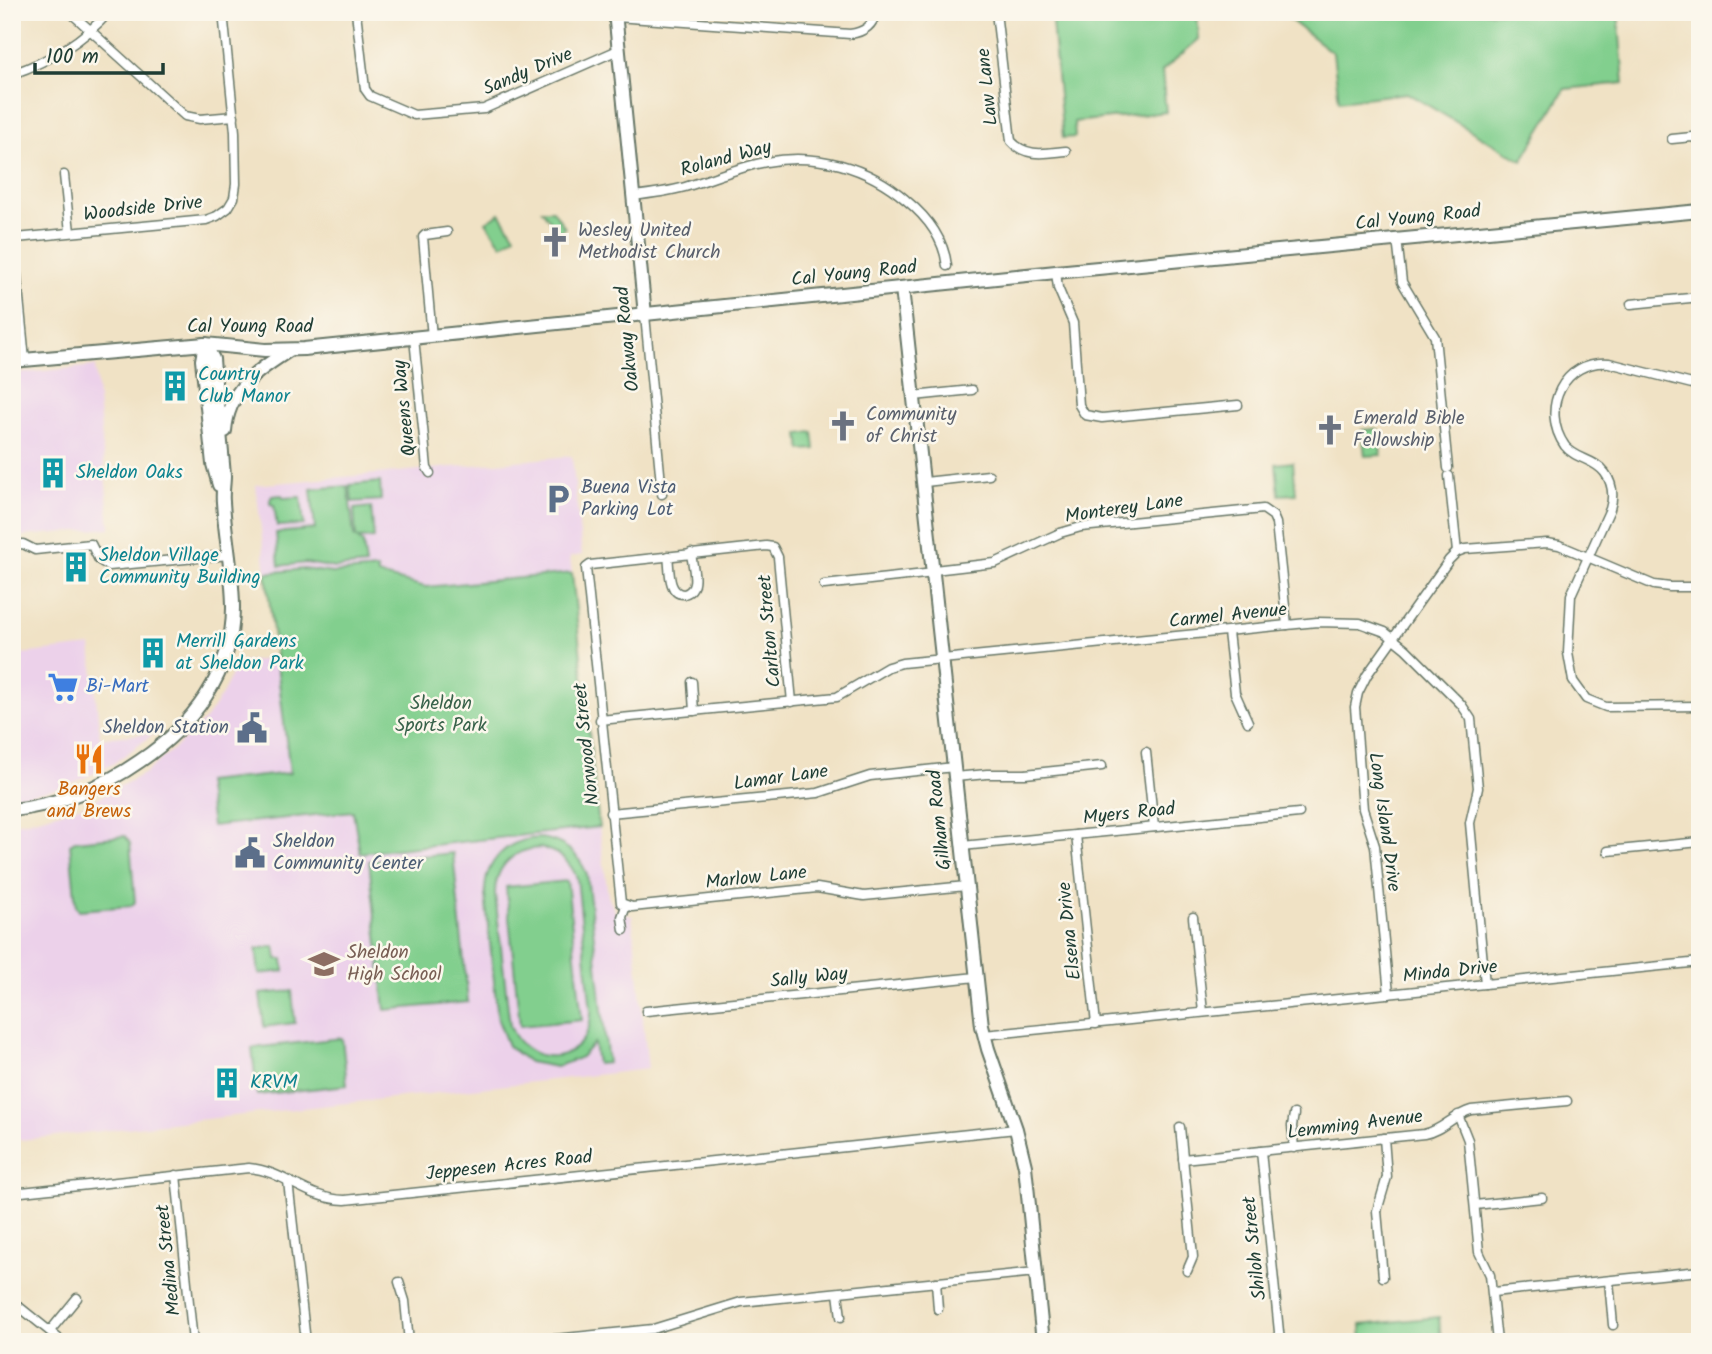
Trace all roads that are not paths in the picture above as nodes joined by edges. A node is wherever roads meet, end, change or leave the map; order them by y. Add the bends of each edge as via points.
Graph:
1 (70, 12) edge
2 (109, 12) edge
3 (223, 12) edge
4 (356, 12) edge
5 (876, 12) edge
6 (996, 12) edge
7 (615, 15) edge
8 (90, 31) junction
9 (618, 50) junction
10 (12, 74) edge
11 (234, 116) junction
12 (1672, 139) dead end
13 (1700, 140) edge
14 (1066, 151) dead end
15 (64, 174) dead end
16 (632, 196) junction
17 (228, 208) junction
18 (1700, 211) edge
19 (236, 215) dead end
20 (70, 232) junction
21 (447, 232) dead end
22 (1397, 239) junction
23 (947, 266) dead end
24 (1056, 272) junction
25 (902, 288) junction
26 (15, 296) edge
27 (1700, 298) edge
28 (1631, 304) dead end
29 (645, 315) junction
30 (432, 337) junction
31 (414, 338) junction
32 (205, 344) junction
33 (291, 349) junction
34 (18, 361) edge
35 (1700, 386) edge
36 (972, 390) dead end
37 (914, 396) junction
38 (1238, 405) dead end
39 (430, 473) dead end
40 (989, 475) dead end
41 (224, 477) junction
42 (925, 482) junction
43 (662, 494) dead end
44 (223, 500) junction
45 (12, 545) edge
46 (1457, 552) junction
47 (691, 554) junction
48 (229, 555) junction
49 (668, 556) junction
50 (1587, 556) junction
51 (934, 571) junction
52 (824, 585) dead end
53 (1700, 587) edge
54 (1287, 625) junction
55 (1228, 632) junction
56 (1393, 638) junction
57 (942, 660) junction
58 (692, 682) dead end
59 (792, 702) junction
60 (1700, 706) edge
61 (694, 711) junction
62 (600, 720) junction
63 (1248, 722) dead end
64 (1146, 752) dead end
65 (1102, 766) dead end
66 (954, 772) junction
67 (12, 810) edge
68 (610, 813) junction
69 (1299, 813) dead end
70 (1154, 827) junction
71 (1076, 835) junction
72 (1700, 842) edge
73 (962, 846) junction
74 (1608, 851) dead end
75 (966, 886) junction
76 (629, 906) junction
77 (1193, 917) dead end
78 (624, 930) dead end
79 (1700, 962) edge
80 (976, 977) junction
81 (1485, 984) junction
82 (1389, 994) junction
83 (646, 1011) dead end
84 (1203, 1013) junction
85 (1096, 1024) junction
86 (984, 1035) junction
87 (1567, 1101) dead end
88 (1294, 1114) dead end
89 (1458, 1115) junction
90 (1180, 1127) dead end
91 (1016, 1129) junction
92 (1384, 1138) junction
93 (1294, 1148) junction
94 (1261, 1151) junction
95 (1183, 1159) junction
96 (176, 1175) junction
97 (288, 1181) junction
98 (12, 1193) edge
99 (1542, 1198) dead end
100 (1475, 1205) junction
101 (1187, 1271) dead end
102 (1700, 1271) edge
103 (1036, 1272) junction
104 (1383, 1277) dead end
105 (1609, 1280) junction
106 (399, 1282) dead end
107 (936, 1282) junction
108 (1493, 1292) junction
109 (838, 1293) junction
110 (77, 1298) dead end
111 (12, 1300) edge
112 (938, 1309) dead end
113 (841, 1317) dead end
114 (1613, 1325) dead end
115 (50, 1331) junction
116 (63, 1342) edge
117 (193, 1342) edge
118 (306, 1342) edge
119 (409, 1342) edge
120 (526, 1342) edge
121 (1044, 1342) edge
122 (1280, 1342) edge
123 (1497, 1342) edge

1 - 8 street
2 - 8 street
3 - 11 street, Woodside Drive
4 - 9 street, Sandy Drive via 365,89 370,96 418,116 489,107
5 - 7 street via 869,26 850,34
6 - 14 street, Law Lane via 1011,141 1026,152
7 - 9 main road, Oakway Road
8 - 10 street via 48,60
8 - 11 street via 185,116
9 - 16 main road, Oakway Road
11 - 17 street, Woodside Drive via 236,184
12 - 13 street
15 - 20 street, Woodside Drive
16 - 23 street, Roland Way via 675,190 768,162 834,163 869,175 908,202 938,236
16 - 29 main road, Oakway Road
17 - 19 street
17 - 20 street, Woodside Drive via 201,221
18 - 22 main road, Cal Young Road
20 - 26 street, Woodside Drive via 14,239
21 - 30 street via 423,237
22 - 24 main road, Cal Young Road
22 - 46 street via 1402,282 1435,337
24 - 25 main road, Cal Young Road
24 - 38 street via 1073,323 1079,405 1085,415 1102,418
25 - 29 main road, Cal Young Road
25 - 37 main road, Gilham Road
26 - 34 street, Woodside Drive
27 - 28 street
29 - 30 main road, Cal Young Road
29 - 43 street, Oakway Road
30 - 31 main road, Cal Young Road
31 - 33 main road, Cal Young Road
31 - 39 street, Queens Way
32 - 33 main road, Cal Young Road
32 - 34 main road, Cal Young Road
32 - 41 main road via 213,359
32 - 44 main road via 202,360 213,464
33 - 41 main road via 251,376 232,401 225,429
35 - 50 street via 1604,362 1581,367 1563,383 1555,409 1560,436 1572,453 1603,470 1612,490 1610,509
36 - 37 street
37 - 42 main road, Gilham Road
40 - 42 street
41 - 44 main road
42 - 51 main road, Gilham Road
44 - 48 main road
45 - 48 street via 36,550 89,544 109,566
46 - 50 street via 1540,542
46 - 56 street, Long Island Drive
47 - 49 street
47 - 49 street via 694,586 683,594 672,585
47 - 59 street, Carlton Street via 766,545 775,548
48 - 67 main road via 233,608 229,645 215,682 194,714 120,775 72,796
49 - 62 street, Norwood Street via 585,569
50 - 53 street via 1654,585
50 - 60 street via 1569,611 1569,669 1581,694 1606,707
51 - 52 street, Monterey Lane
51 - 54 street, Monterey Lane via 995,563 1060,533 1093,525 1259,509 1271,513 1276,523
51 - 57 main road, Gilham Road
54 - 55 street, Carmel Avenue
54 - 56 street, Carmel Avenue via 1350,622
55 - 57 street, Carmel Avenue
55 - 63 street via 1235,693
56 - 81 street, Carmel Avenue via 1461,705 1472,724 1478,788 1470,823
56 - 82 street, Long Island Drive via 1363,680 1354,714 1363,809 1375,846
57 - 59 street, Carmel Avenue via 892,665 840,697
57 - 66 main road, Gilham Road
58 - 61 street
59 - 61 street, Carmel Avenue
61 - 62 street, Carmel Avenue
62 - 68 street, Norwood Street
64 - 70 street
65 - 66 street, Lamar Lane via 1025,774
66 - 68 street, Lamar Lane via 870,776 818,793
66 - 73 main road, Gilham Road
68 - 76 street, Norwood Street via 619,898
69 - 70 street, Myers Road
70 - 71 street, Myers Road
71 - 73 street, Myers Road
71 - 85 street, Elsena Drive
72 - 74 street
73 - 75 main road, Gilham Road
75 - 76 street, Marlow Lane via 864,896 817,888
75 - 80 main road, Gilham Road
76 - 78 street via 622,917
77 - 84 street
79 - 81 street, Minda Drive
80 - 83 street, Sally Way
80 - 86 main road, Gilham Road
81 - 82 street, Minda Drive
82 - 84 street, Minda Drive
84 - 85 street, Minda Drive
85 - 86 street, Minda Drive
86 - 91 main road, Gilham Road
87 - 89 street, Lemming Avenue
88 - 93 street
89 - 92 street, Lemming Avenue via 1429,1133
89 - 100 street via 1468,1140
90 - 95 street
91 - 97 street, Jeppesen Acres Road via 345,1199 318,1196
91 - 103 main road, Gilham Road via 1025,1166
92 - 93 street, Lemming Avenue
92 - 104 street via 1388,1177 1377,1211
93 - 94 street, Lemming Avenue
94 - 95 street, Lemming Avenue
94 - 122 street, Shiloh Street
95 - 101 street via 1193,1257
96 - 97 street, Jeppesen Acres Road via 249,1168 267,1170
96 - 98 street, Jeppesen Acres Road
96 - 117 street, Medina Street
97 - 118 street
99 - 100 street
100 - 108 street via 1479,1252
102 - 105 street
103 - 107 street
103 - 121 main road, Gilham Road
105 - 108 street
105 - 114 street
106 - 119 street
107 - 109 street
107 - 112 street
108 - 123 street
109 - 113 street
109 - 120 street via 735,1303 653,1329
110 - 115 street
111 - 115 street
115 - 116 street

